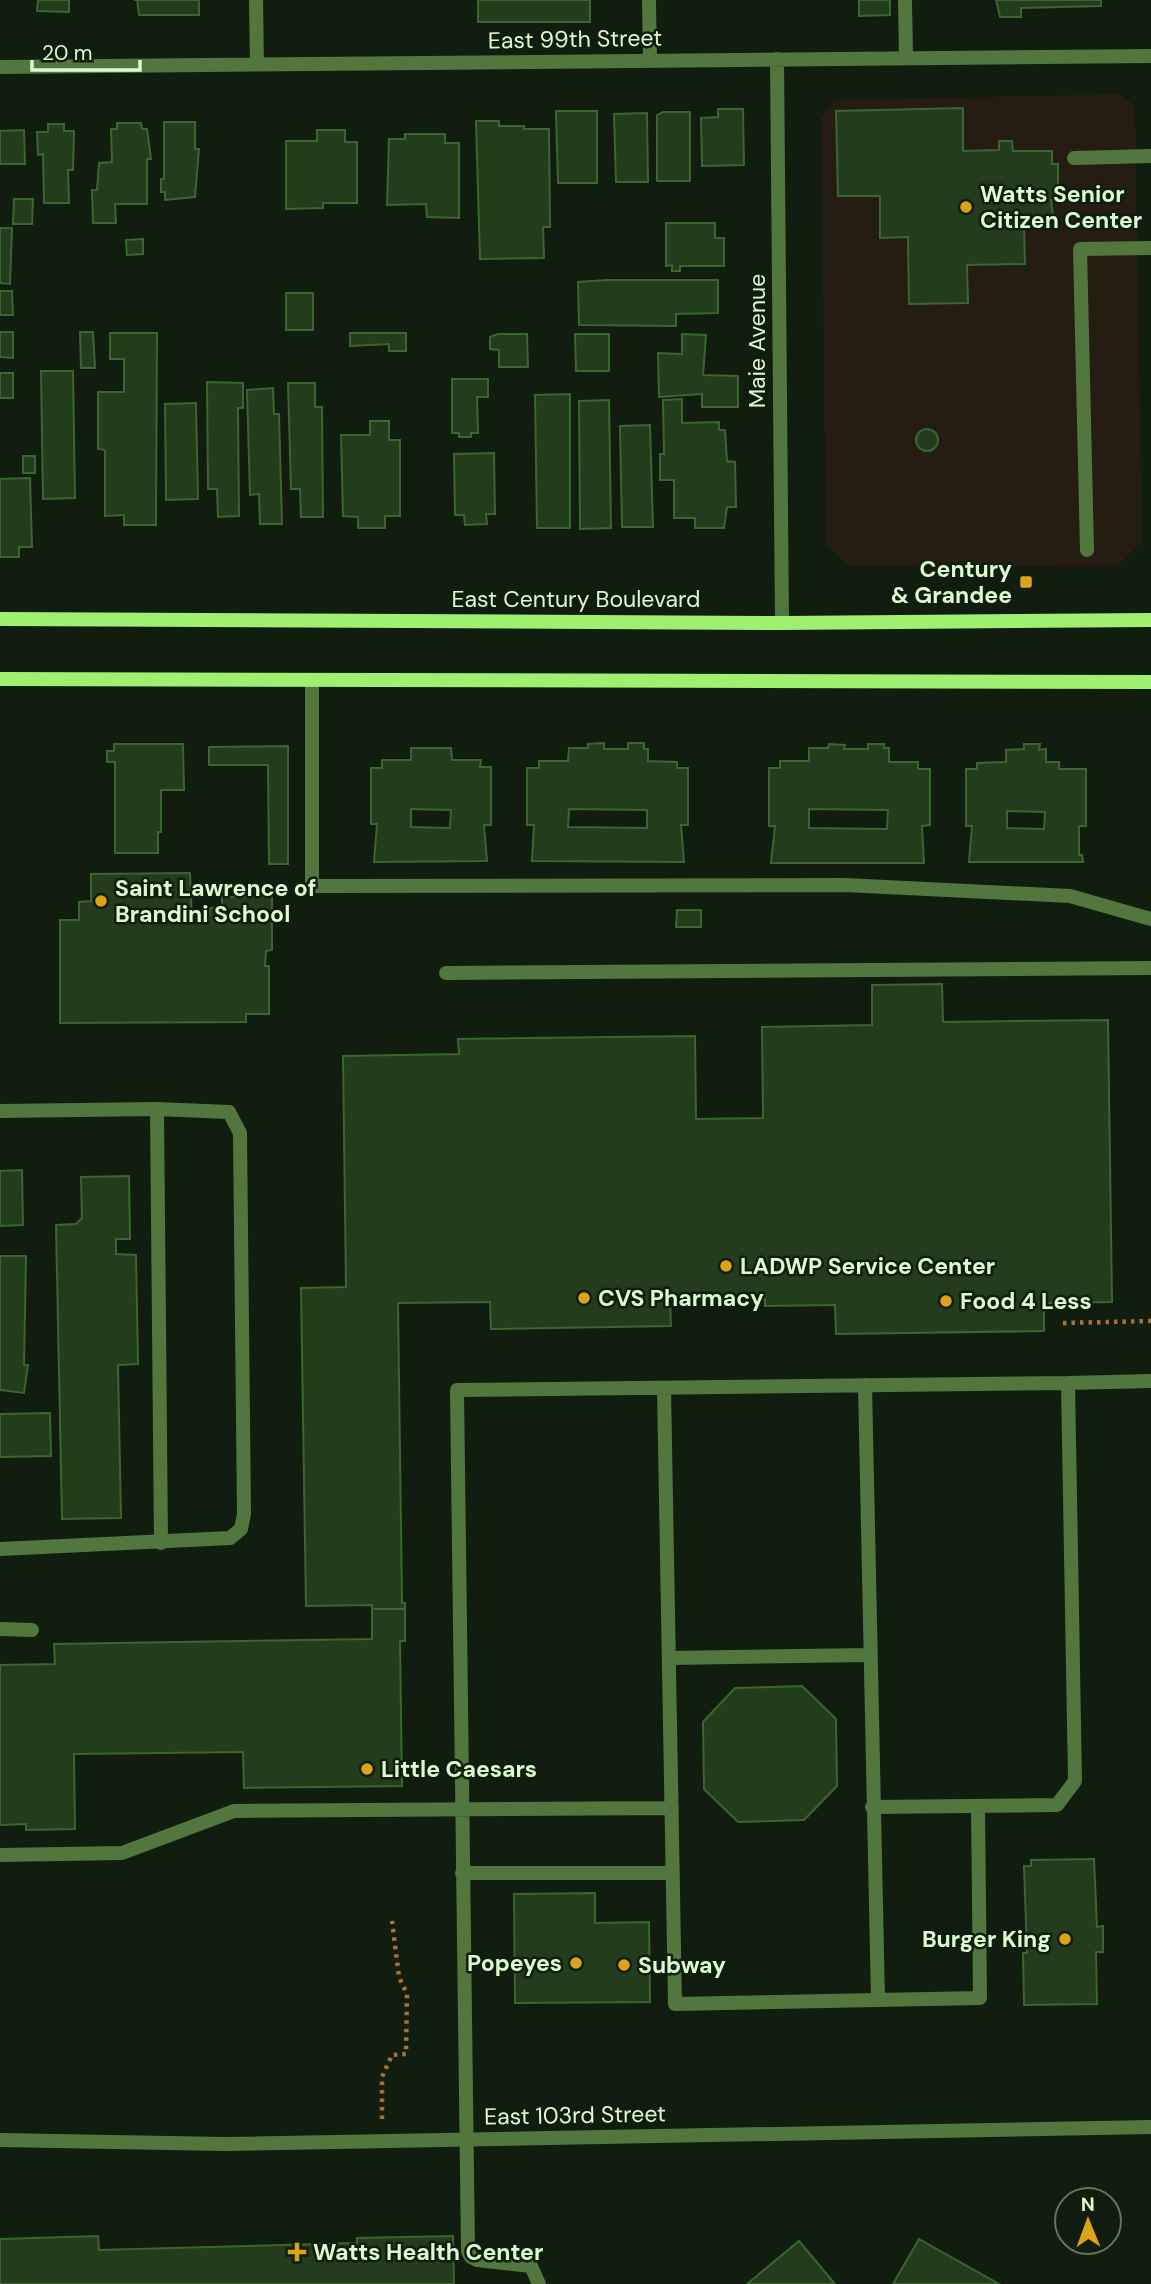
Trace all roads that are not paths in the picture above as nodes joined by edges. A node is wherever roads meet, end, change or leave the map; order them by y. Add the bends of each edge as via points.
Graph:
1 (256, 0) edge
2 (649, 0) edge
3 (905, 0) edge
4 (1151, 56) edge
5 (906, 58) junction
6 (778, 59) junction
7 (650, 61) junction
8 (257, 64) junction
9 (0, 67) edge
10 (1151, 156) edge
11 (1074, 158) dead end
12 (1151, 248) edge
13 (1087, 550) dead end
14 (0, 619) edge
15 (1151, 620) edge
16 (782, 623) junction
17 (0, 679) edge
18 (312, 680) junction
19 (1151, 682) edge
20 (1151, 919) edge
21 (1151, 968) edge
22 (446, 973) dead end
23 (157, 1109) junction
24 (0, 1111) edge
25 (1151, 1381) edge
26 (1068, 1383) junction
27 (865, 1385) junction
28 (664, 1388) junction
29 (161, 1543) junction
30 (0, 1549) edge
31 (0, 1629) edge
32 (32, 1630) dead end
33 (869, 1655) junction
34 (669, 1658) junction
35 (978, 1806) junction
36 (872, 1807) junction
37 (672, 1808) junction
38 (461, 1810) junction
39 (0, 1855) edge
40 (462, 1873) junction
41 (673, 1873) junction
42 (878, 2000) junction
43 (1151, 2127) edge
44 (465, 2138) junction
45 (0, 2140) edge
46 (539, 2284) edge

1 - 8 street
2 - 7 street
3 - 5 street
4 - 5 street, East 99th Street
5 - 6 street, East 99th Street
6 - 7 street, East 99th Street
6 - 16 street, Maie Avenue
7 - 8 street, East 99th Street
8 - 9 street, East 99th Street
10 - 11 street
12 - 13 street via 1080,249
14 - 16 main road, East Century Boulevard
15 - 16 main road, East Century Boulevard
17 - 18 main road
18 - 19 main road
18 - 20 street via 312,886 845,885 1070,896
21 - 22 street
23 - 24 street
23 - 29 street
23 - 29 street via 229,1112 240,1133 244,1514 241,1529 230,1538
25 - 26 street
26 - 27 street
26 - 35 street via 1074,1781 1057,1805
27 - 28 street
27 - 33 street
28 - 34 street
28 - 38 street via 457,1390
29 - 30 street
31 - 32 street
33 - 34 street
33 - 36 street
34 - 37 street
35 - 36 street
35 - 42 street via 980,1998
36 - 42 street
37 - 38 street
37 - 41 street
38 - 39 street via 234,1811 122,1853
38 - 40 street
40 - 41 street
40 - 44 street
41 - 42 street via 675,2004
43 - 44 street, East 103rd Street
44 - 45 street, East 103rd Street via 225,2144
44 - 46 street via 471,2257 531,2266

